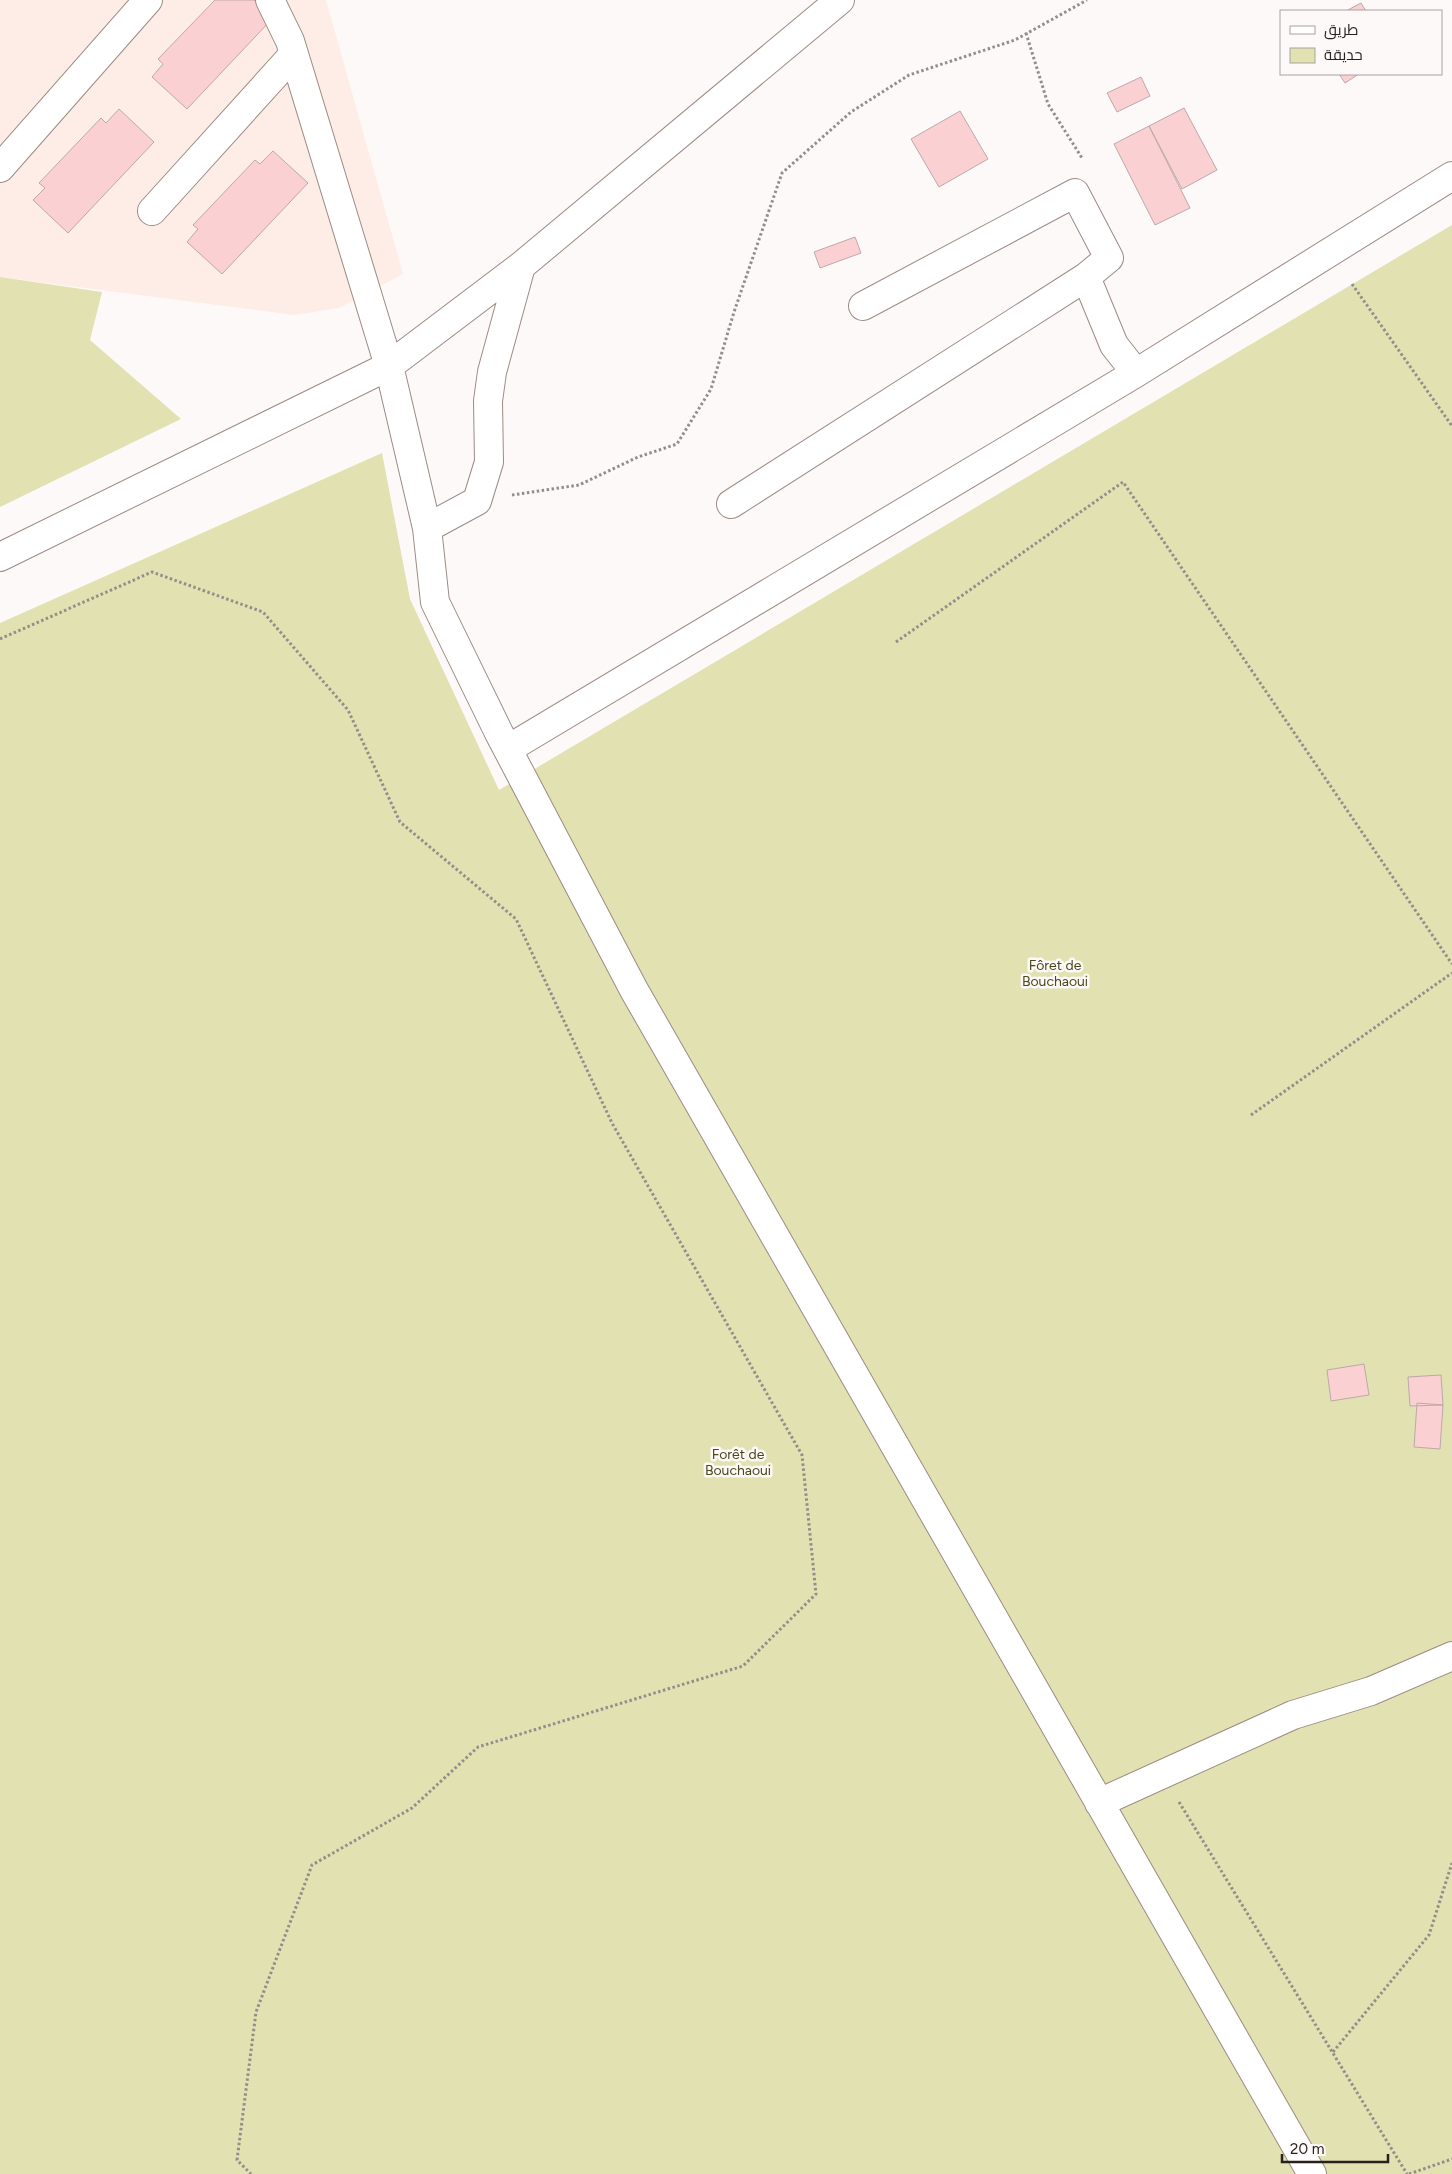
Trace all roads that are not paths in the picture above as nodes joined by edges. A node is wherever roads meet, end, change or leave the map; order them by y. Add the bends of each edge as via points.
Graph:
1 (148, 0) edge
2 (270, 0) edge
3 (840, 0) edge
4 (294, 54) junction
5 (0, 168) edge
6 (1452, 176) edge
7 (152, 211) dead end
8 (520, 266) junction
9 (1086, 277) junction
10 (863, 306) dead end
11 (388, 366) junction
12 (1136, 373) junction
13 (731, 504) dead end
14 (427, 528) junction
15 (0, 557) edge
16 (508, 749) junction
17 (1452, 1656) edge
18 (1099, 1803) junction
19 (1312, 2174) edge

1 - 5 street
2 - 4 street
3 - 8 street
4 - 7 street
4 - 11 street
6 - 12 street
8 - 11 street
8 - 14 street via 492,372 488,401 489,462 477,501
9 - 10 street via 1109,258 1075,193
9 - 12 street via 1114,345
9 - 13 street
11 - 14 street
11 - 15 street
12 - 16 street
14 - 16 street via 435,602
16 - 18 street via 634,990
17 - 18 street via 1371,1691 1293,1715
18 - 19 street

